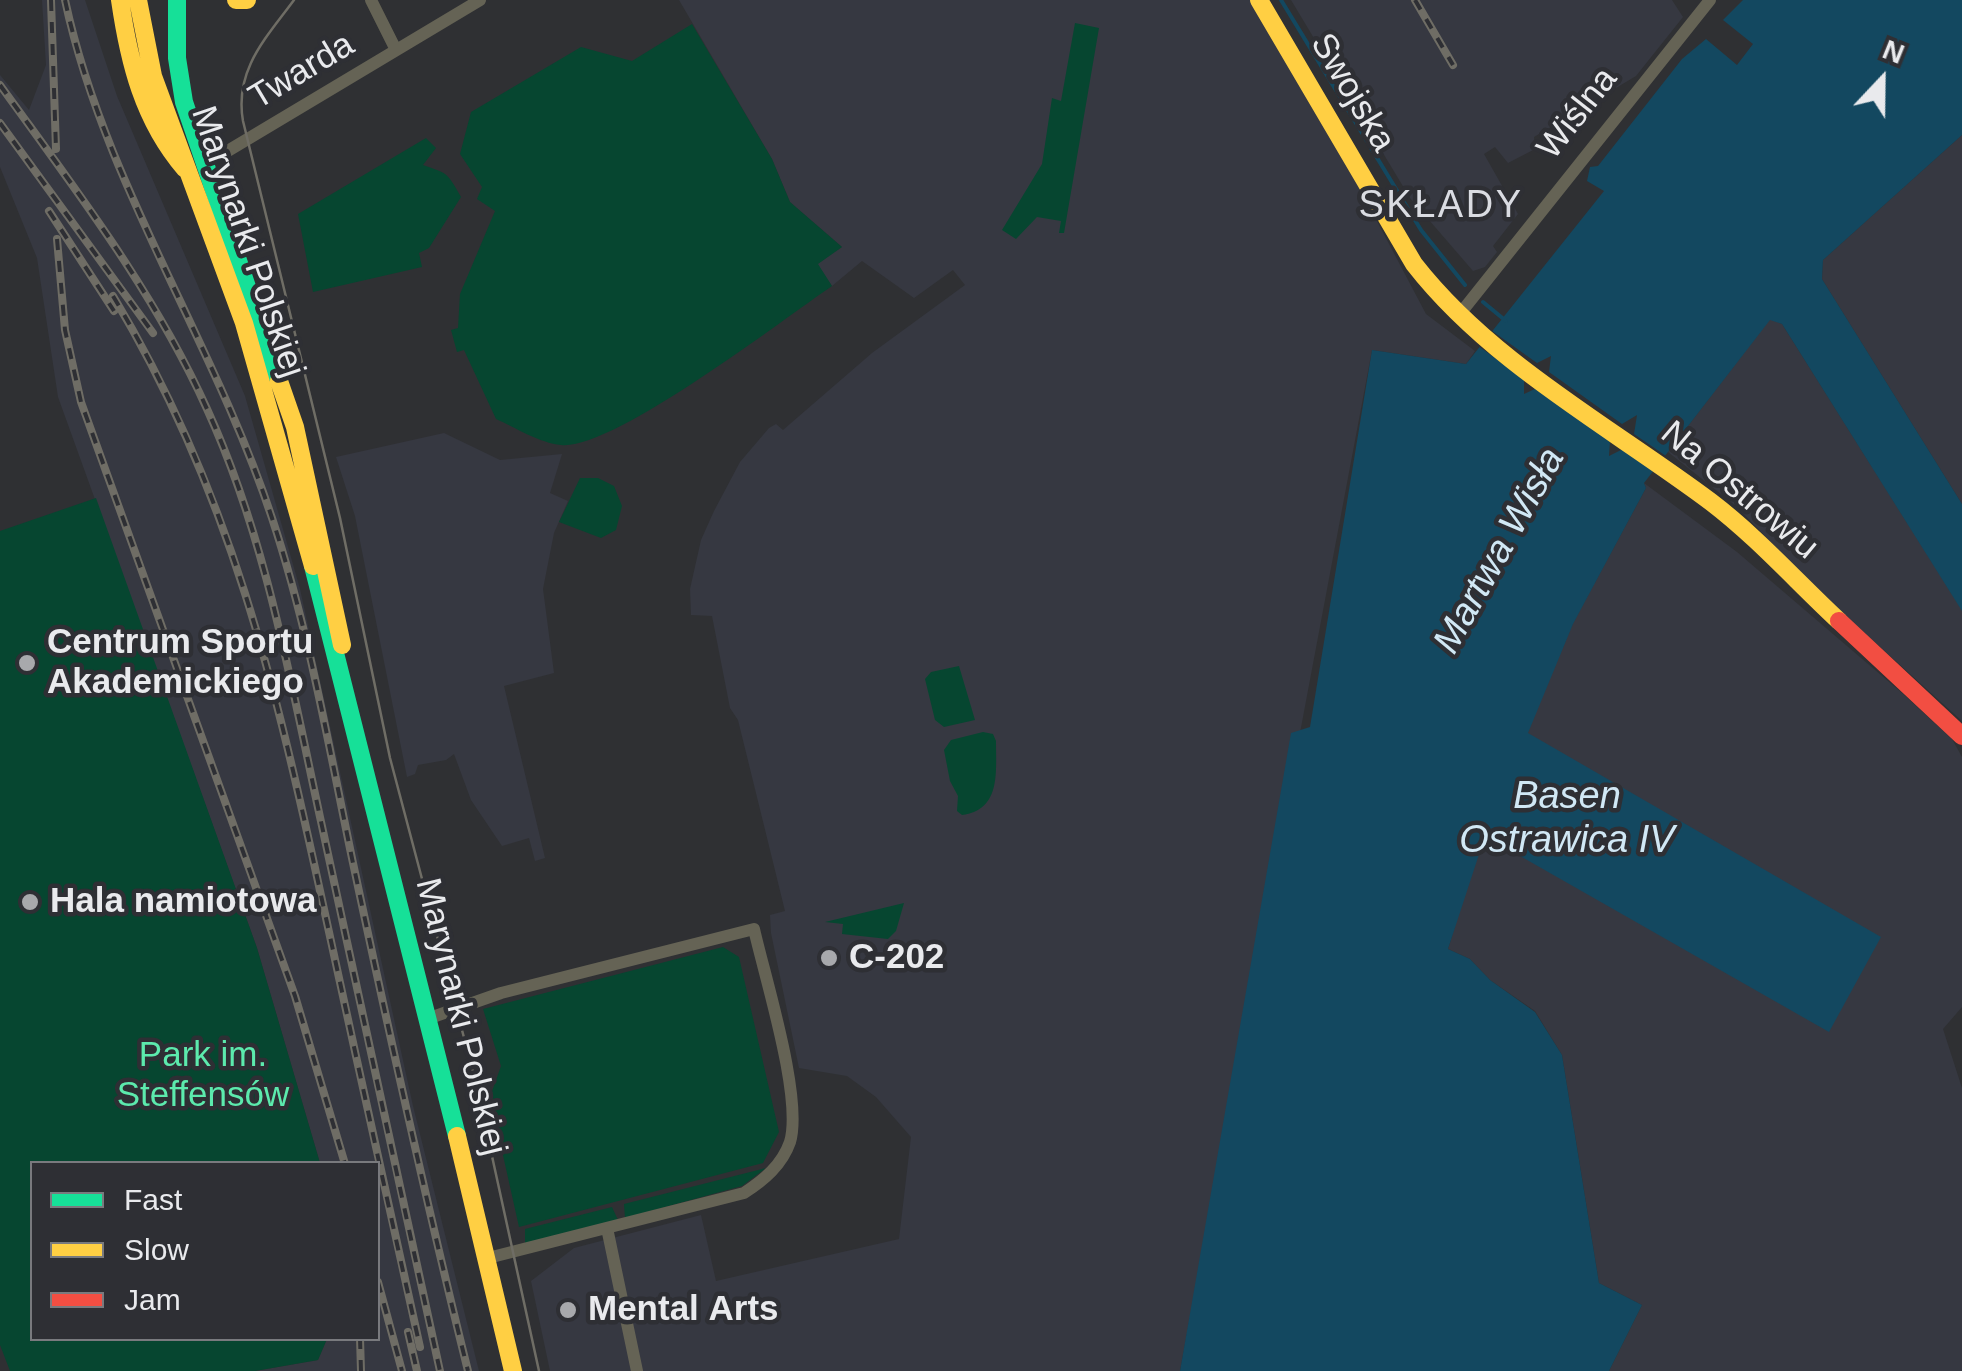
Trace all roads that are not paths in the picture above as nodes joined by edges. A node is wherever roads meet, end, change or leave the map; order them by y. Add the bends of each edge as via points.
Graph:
1 (120, 0) edge
2 (138, 0) edge
3 (177, 0) edge
4 (236, 0) edge
5 (247, 0) edge
6 (371, 0) edge
7 (480, 0) edge
8 (1259, 0) edge
9 (1710, 0) edge
10 (396, 50) junction
11 (204, 160) junction
12 (190, 174) junction
13 (1459, 315) junction
14 (299, 479) junction
15 (1962, 736) edge
16 (426, 1019) junction
17 (607, 1228) junction
18 (488, 1258) junction
19 (512, 1371) edge
20 (637, 1371) edge

1 - 12 main road via 133,68 164,149
2 - 12 main road, Marynarki Polskiej via 147,56
3 - 11 main road, Marynarki Polskiej via 184,102
4 - 5 main road
6 - 10 street
7 - 10 street, Twarda
8 - 13 main road, Swojska via 1414,264
9 - 13 street, Wiślna
10 - 11 street, Twarda
11 - 14 main road, Marynarki Polskiej via 272,348
12 - 14 main road, Marynarki Polskiej
13 - 15 main road, Na Ostrowiu via 1715,504
14 - 16 main road, Marynarki Polskiej
16 - 17 street via 754,929 792,1101 785,1153 744,1193
16 - 18 main road, Marynarki Polskiej
17 - 18 street
17 - 20 street
18 - 19 main road, Marynarki Polskiej

